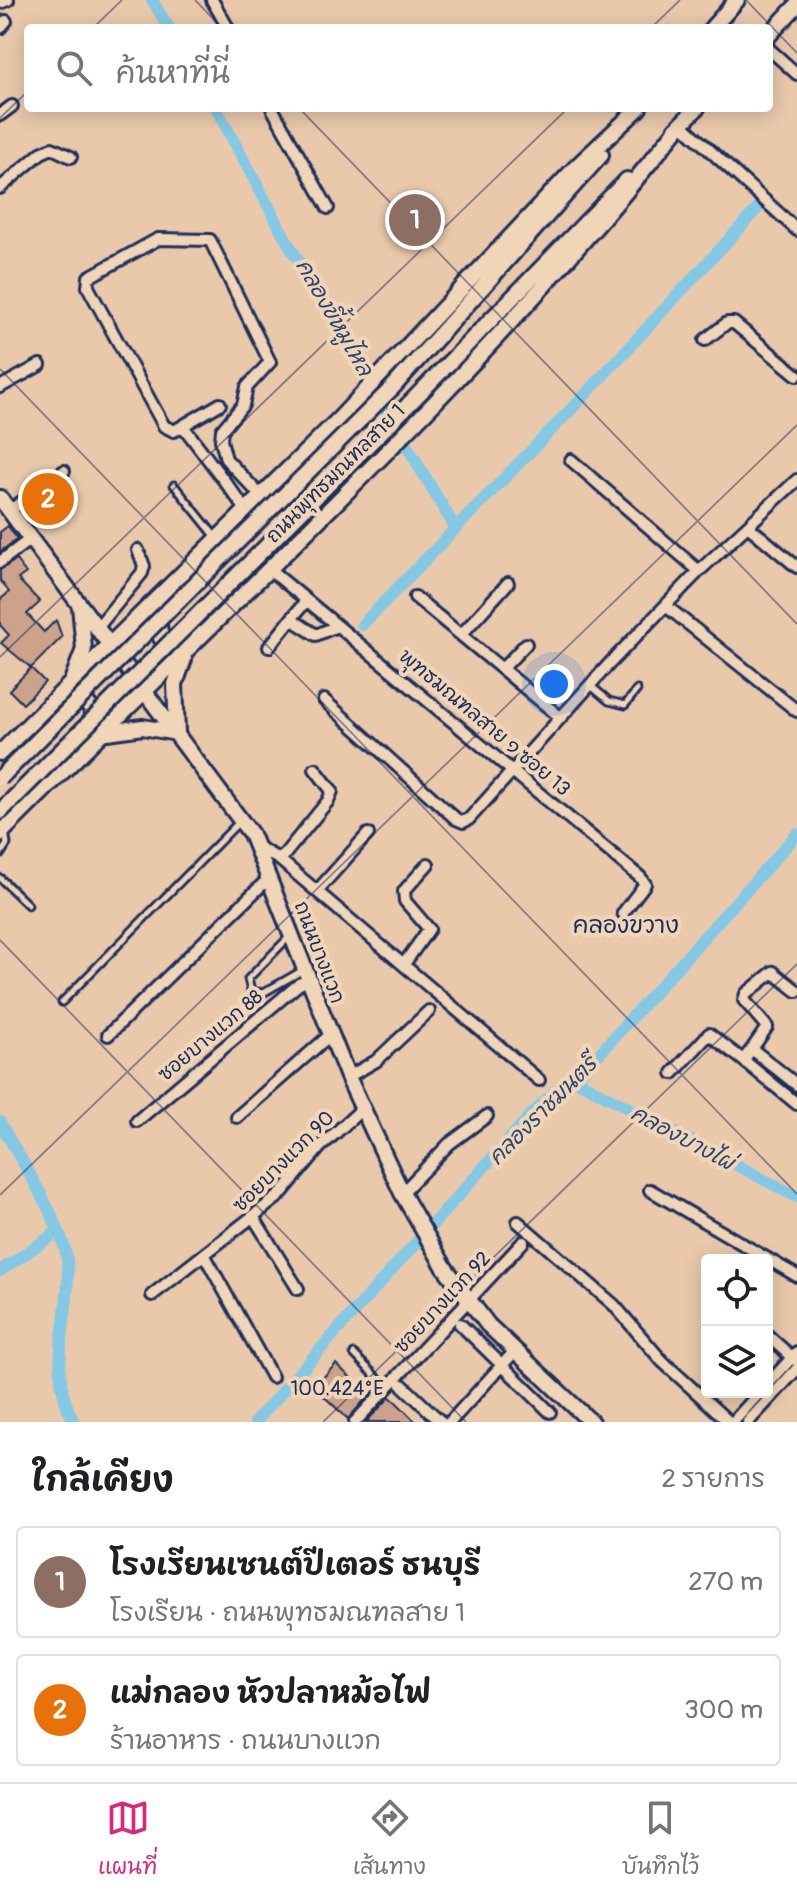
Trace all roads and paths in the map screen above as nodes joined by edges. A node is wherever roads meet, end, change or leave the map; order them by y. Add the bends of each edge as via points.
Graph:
1 (8, 0) edge
2 (212, 0) edge
3 (737, 0) edge
4 (0, 3) edge
5 (797, 5) edge
6 (226, 24) edge
7 (716, 24) edge
8 (773, 31) edge
9 (773, 53) edge
10 (797, 74) edge
11 (12, 106) dead end
12 (274, 112) edge
13 (636, 112) edge
14 (636, 112) edge
15 (693, 112) edge
16 (0, 115) edge
17 (681, 124) junction
18 (71, 157) dead end
19 (1, 183) edge
20 (328, 208) dead end
21 (797, 230) edge
22 (705, 340) dead end
23 (40, 365) dead end
24 (797, 375) edge
25 (0, 387) edge
26 (220, 404) dead end
27 (183, 426) junction
28 (571, 460) dead end
29 (64, 471) dead end
30 (797, 480) edge
31 (174, 485) dead end
32 (261, 496) junction
33 (0, 498) edge
34 (9, 511) junction
35 (247, 511) junction
36 (749, 527) junction
37 (29, 540) junction
38 (218, 540) junction
39 (138, 550) dead end
40 (0, 562) edge
41 (797, 567) edge
42 (188, 569) junction
43 (269, 569) junction
44 (699, 571) junction
45 (508, 583) dead end
46 (415, 597) dead end
47 (79, 601) junction
48 (305, 602) junction
49 (666, 606) junction
50 (223, 615) junction
51 (291, 619) junction
52 (335, 627) junction
53 (97, 628) junction
54 (461, 635) junction
55 (194, 644) junction
56 (526, 644) dead end
57 (109, 646) junction
58 (269, 647) dead end
59 (503, 668) junction
60 (71, 684) junction
61 (590, 685) junction
62 (637, 690) dead end
63 (145, 692) junction
64 (324, 700) dead end
65 (797, 711) edge
66 (560, 717) junction
67 (102, 733) junction
68 (177, 733) junction
69 (0, 754) edge
70 (315, 769) dead end
71 (513, 769) junction
72 (0, 778) edge
73 (56, 779) junction
74 (0, 812) edge
75 (241, 819) junction
76 (2, 832) edge
77 (368, 834) dead end
78 (258, 847) junction
79 (0, 855) edge
80 (280, 860) junction
81 (428, 864) dead end
82 (270, 877) junction
83 (0, 878) edge
84 (317, 891) junction
85 (28, 905) dead end
86 (623, 913) dead end
87 (292, 934) junction
88 (404, 964) junction
89 (307, 974) junction
90 (797, 991) edge
91 (62, 1002) dead end
92 (429, 1011) dead end
93 (108, 1035) dead end
94 (330, 1035) junction
95 (752, 1049) junction
96 (743, 1060) junction
97 (673, 1073) dead end
98 (348, 1077) junction
99 (539, 1080) dead end
100 (797, 1085) edge
101 (797, 1104) edge
102 (362, 1109) junction
103 (487, 1116) dead end
104 (237, 1117) dead end
105 (137, 1121) dead end
106 (650, 1190) dead end
107 (406, 1199) junction
108 (254, 1218) junction
109 (518, 1222) dead end
110 (523, 1242) dead end
111 (205, 1256) junction
112 (797, 1276) edge
113 (298, 1289) dead end
114 (152, 1295) dead end
115 (469, 1302) junction
116 (460, 1324) dead end
117 (773, 1340) edge
118 (515, 1351) junction
119 (354, 1354) dead end
120 (795, 1357) edge
121 (501, 1366) junction
122 (797, 1369) edge
123 (272, 1377) dead end
124 (773, 1379) edge
125 (402, 1385) dead end
126 (387, 1388) junction
127 (754, 1398) edge
128 (550, 1412) dead end
129 (355, 1422) edge
130 (441, 1422) edge
131 (450, 1422) edge
132 (591, 1422) edge
133 (731, 1422) edge
134 (748, 1422) edge

1 - 4 street
2 - 6 street
3 - 7 main road
5 - 8 main road
9 - 10 street
11 - 16 street
12 - 20 street
13 - 32 main road, ถนนพุทธมณฑลสาย 1 via 577,166 402,355
14 - 72 main road, ถนนพุทธมณฑลสาย 1, bridge via 393,387
15 - 17 main road, ถนนพุทธมณฑลสาย 1
17 - 21 street
17 - 43 main road, ถนนพุทธมณฑลสาย 1 via 618,203
17 - 74 main road, ถนนพุทธมณฑลสาย 1, bridge
18 - 19 street via 52,148
22 - 24 street via 734,323
23 - 25 street
26 - 27 street
27 - 32 street via 174,431 164,426 87,282 158,239 201,238 210,240 269,358 268,366 247,387 243,405 222,430 221,440 226,459
27 - 35 street
28 - 44 street
29 - 34 street
30 - 36 street
31 - 38 lane
32 - 35 main road, ถนนพุทธมณฑลสาย 1
33 - 34 main road, ถนนบางแวก
34 - 37 main road, ถนนบางแวก
35 - 38 main road, ถนนพุทธมณฑลสาย 1
36 - 41 street
36 - 44 street
37 - 40 street
37 - 47 main road, ถนนบางแวก
38 - 42 main road, ถนนพุทธมณฑลสาย 1
39 - 53 street via 142,573
42 - 50 main road via 156,615 161,638 172,646
42 - 57 main road, ถนนพุทธมณฑลสาย 1
43 - 48 street, พุทธมณฑลสาย ๑ ซอย 13
43 - 50 main road, ถนนพุทธมณฑลสาย 1
44 - 49 street
45 - 54 street
46 - 54 street
47 - 53 main road, ถนนบางแวก
47 - 60 main road via 84,649
48 - 51 street
48 - 52 street, พุทธมณฑลสาย ๑ ซอย 13
49 - 61 street
49 - 65 street
50 - 55 main road, ถนนพุทธมณฑลสาย 1
51 - 52 street via 316,635
51 - 58 street
52 - 71 street, พุทธมณฑลสาย ๑ ซอย 13
53 - 57 main road, ถนนบางแวก
54 - 59 street
55 - 63 main road, ถนนพุทธมณฑลสาย 1
55 - 68 main road via 178,668
56 - 59 street
57 - 60 main road, ถนนพุทธมณฑลสาย 1
57 - 63 main road, ถนนบางแวก
59 - 66 street
60 - 69 main road, ถนนพุทธมณฑลสาย 1
61 - 62 lane via 619,705
61 - 66 street
63 - 67 main road, ถนนพุทธมณฑลสาย 1
63 - 68 main road, ถนนบางแวก
64 - 71 street via 463,822
66 - 71 street
67 - 68 main road via 135,727
67 - 73 main road, ถนนพุทธมณฑลสาย 1
68 - 75 main road, ถนนบางแวก
69 - 73 main road via 61,706 85,701 92,709 91,729
70 - 80 street via 332,791
71 - 86 street, พุทธมณฑลสาย ๑ ซอย 13 via 645,884
73 - 76 main road, ถนนพุทธมณฑลสาย 1
75 - 78 main road, ถนนบางแวก
75 - 91 lane
76 - 79 lane via 7,844
77 - 84 street
78 - 80 street
78 - 82 main road, ถนนบางแวก
80 - 84 street
81 - 88 street via 404,891 405,901 429,929
82 - 87 main road, ถนนบางแวก
82 - 93 street
83 - 85 lane
84 - 88 street
87 - 89 main road, ถนนบางแวก
87 - 89 lane via 248,984 257,995
88 - 99 street
89 - 94 main road, ถนนบางแวก
89 - 105 street, ซอยบางแวก 88
90 - 95 street via 773,972 746,994 744,1000 767,1027
92 - 98 street via 376,1061
94 - 98 main road, ถนนบางแวก
94 - 104 street
95 - 96 street
95 - 100 street
96 - 97 street via 709,1034
96 - 101 street
98 - 102 main road, ถนนบางแวก
102 - 107 main road, ถนนบางแวก
102 - 108 street, ซอยบางแวก 90
103 - 107 street via 449,1144
106 - 112 street
107 - 115 main road, ถนนบางแวก
108 - 111 street, ซอยบางแวก 90
108 - 113 street
109 - 133 street via 614,1305 662,1361
110 - 115 street, ซอยบางแวก 92
111 - 114 street, ซอยบางแวก 90
111 - 123 street
115 - 118 main road, ถนนบางแวก
115 - 126 street, ซอยบางแวก 92
116 - 121 street
117 - 120 street
118 - 121 street
118 - 132 main road, ถนนบางแวก
119 - 126 lane
120 - 124 street
121 - 128 street
121 - 131 street
122 - 134 street
125 - 130 street
126 - 129 street, ซอยบางแวก 92
127 - 133 street

